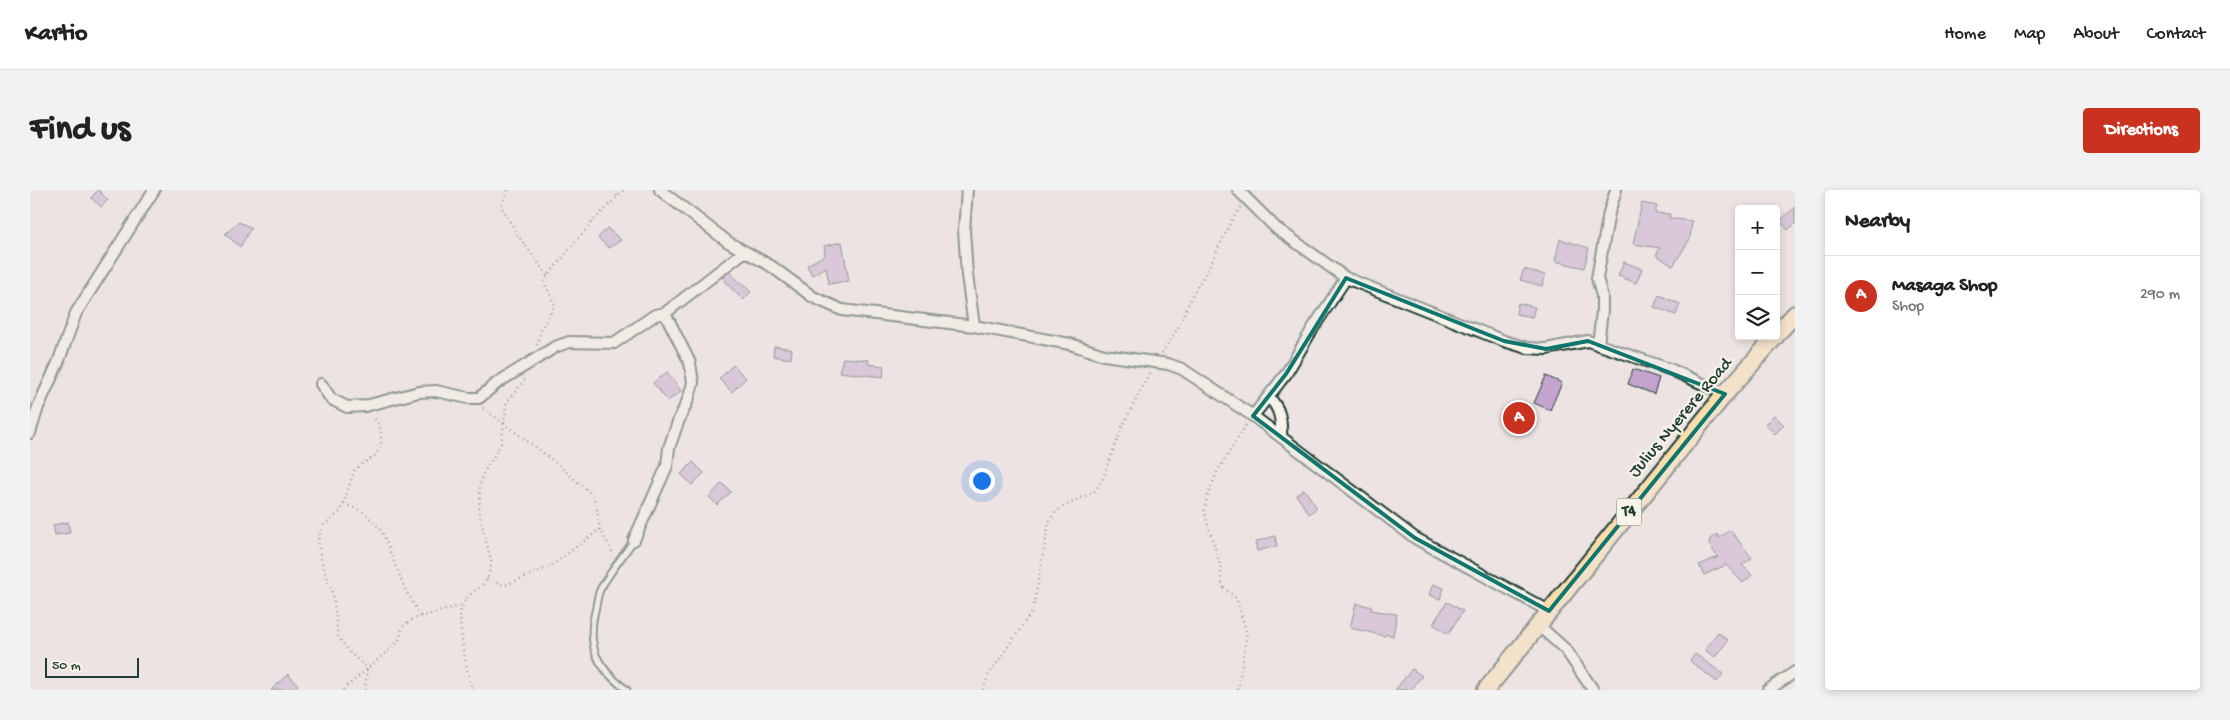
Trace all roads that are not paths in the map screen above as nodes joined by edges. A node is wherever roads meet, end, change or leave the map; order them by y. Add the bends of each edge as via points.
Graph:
1 (154, 190) edge
2 (660, 190) edge
3 (966, 190) edge
4 (1238, 190) edge
5 (1616, 190) edge
6 (744, 252) junction
7 (1346, 278) junction
8 (665, 313) junction
9 (1795, 314) edge
10 (974, 326) junction
11 (1780, 331) edge
12 (1772, 340) edge
13 (1598, 345) junction
14 (321, 384) dead end
15 (1725, 394) junction
16 (1268, 397) junction
17 (1252, 416) junction
18 (30, 433) edge
19 (1281, 437) junction
20 (634, 540) joint
21 (1549, 611) junction
22 (1538, 625) junction
23 (1795, 672) edge
24 (627, 690) edge
25 (1486, 690) edge
26 (1593, 690) edge
27 (1768, 690) edge

1 - 18 street via 76,312
2 - 6 street
3 - 10 street via 964,230
4 - 7 street via 1276,228
5 - 13 street via 1608,213 1597,278 1602,296
6 - 8 street
6 - 10 street via 771,266 813,297 842,310
7 - 13 street via 1527,348 1558,347 1588,341
7 - 16 street
8 - 14 street via 655,315 614,343 569,342 555,347 479,398 436,391 419,392 365,406 347,407 331,399
8 - 20 street via 690,363 693,383 669,448 664,473
9 - 11 highway, Julius Nyerere Road / T4
10 - 17 street via 1070,344 1104,355 1168,364 1182,369
12 - 15 highway, Julius Nyerere Road / T4
13 - 15 street via 1672,370
15 - 21 highway, Julius Nyerere Road / T4
16 - 17 street
16 - 19 street via 1280,417
17 - 19 street
19 - 21 street via 1416,538
20 - 24 lane via 600,590 592,624 592,644 597,660
21 - 22 highway, Julius Nyerere Road / T4
22 - 25 highway, Julius Nyerere Road / T4
22 - 26 street via 1566,650
23 - 27 street

